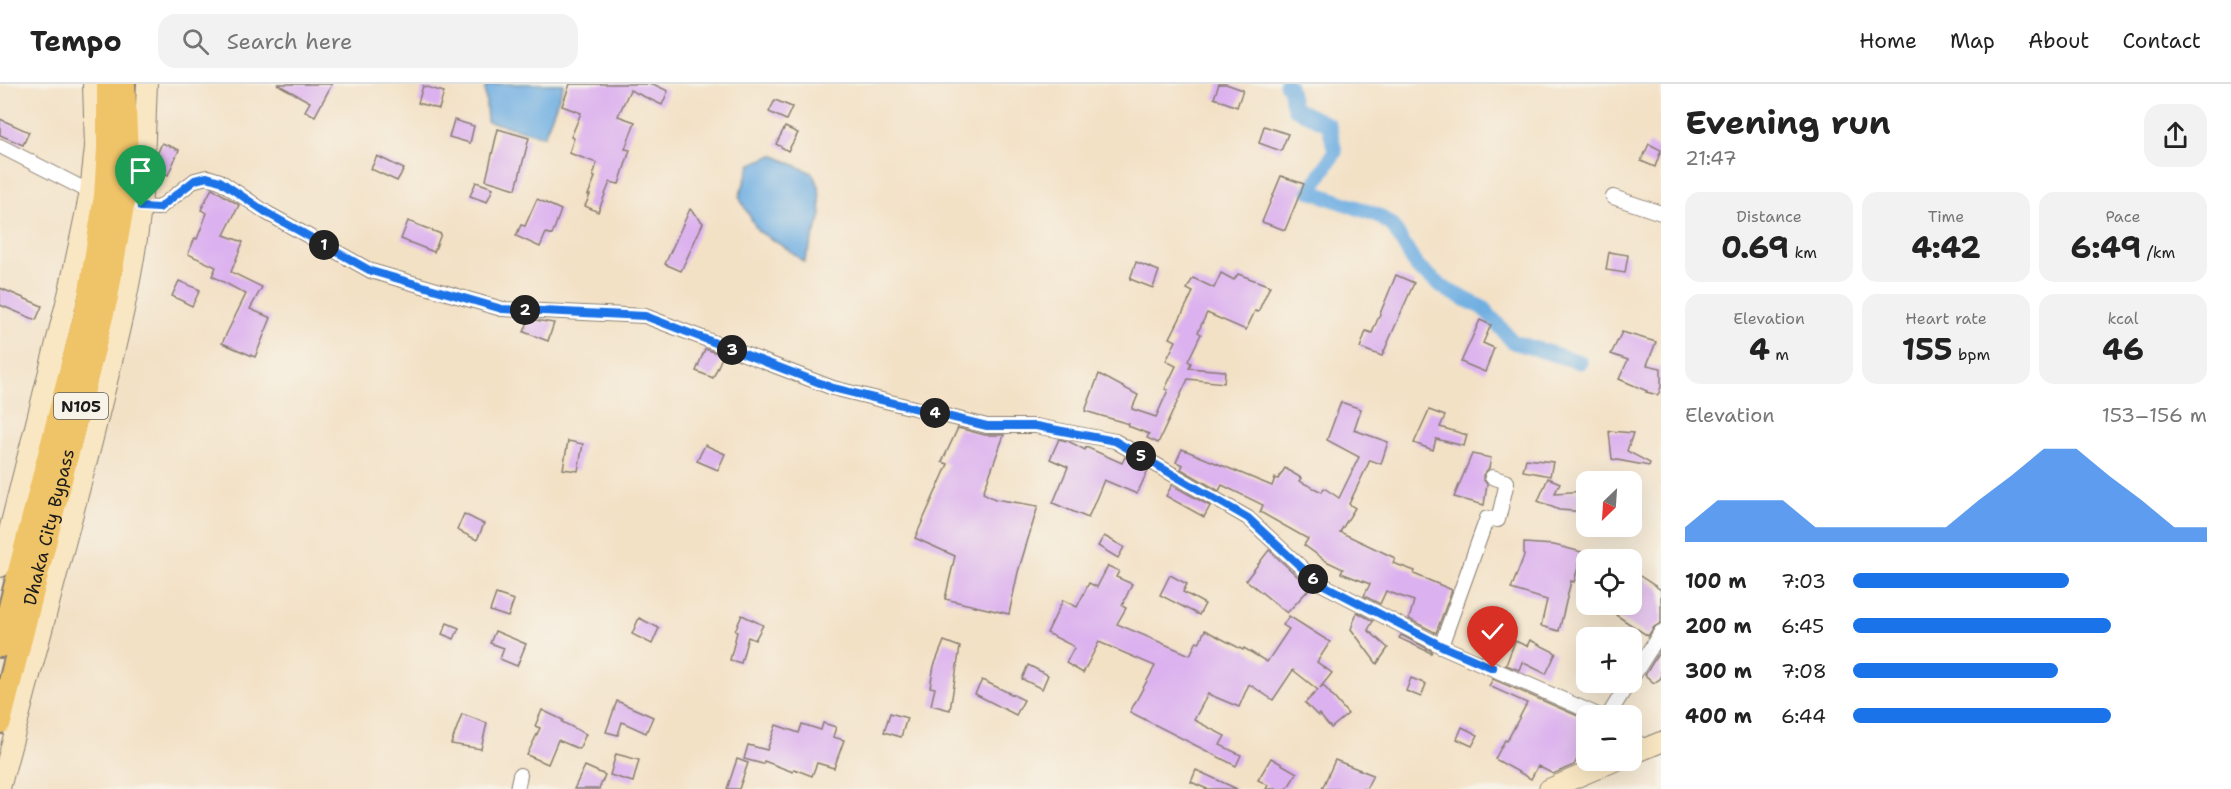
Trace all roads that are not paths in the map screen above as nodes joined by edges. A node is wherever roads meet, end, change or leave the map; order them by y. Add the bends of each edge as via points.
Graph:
1 (93, 84) edge
2 (108, 84) edge
3 (124, 84) edge
4 (147, 84) edge
5 (0, 146) edge
6 (90, 192) junction
7 (1613, 197) dead end
8 (141, 207) junction
9 (1661, 213) edge
10 (1492, 477) dead end
11 (0, 567) edge
12 (1661, 632) edge
13 (0, 646) edge
14 (1442, 646) junction
15 (1642, 662) edge
16 (1576, 706) edge
17 (0, 722) edge
18 (1599, 771) edge
19 (520, 775) dead end
20 (1577, 784) edge
21 (0, 788) edge
22 (517, 789) edge
23 (1549, 789) edge

1 - 6 main road via 95,147
2 - 13 highway, Dhaka City Bypass / N105 via 105,196 89,298
3 - 17 highway, Dhaka City Bypass / N105 via 124,200 107,297
4 - 8 main road
5 - 6 street
6 - 11 main road
7 - 9 street
8 - 14 street via 159,208 195,180 207,177 371,271 502,309 645,316 833,388 987,426 1036,426 1115,441 1248,518 1316,581
8 - 21 main road via 114,356
10 - 14 street via 1508,482 1498,520 1486,518
12 - 15 street
14 - 16 street
18 - 20 main road
19 - 22 street
20 - 23 main road

